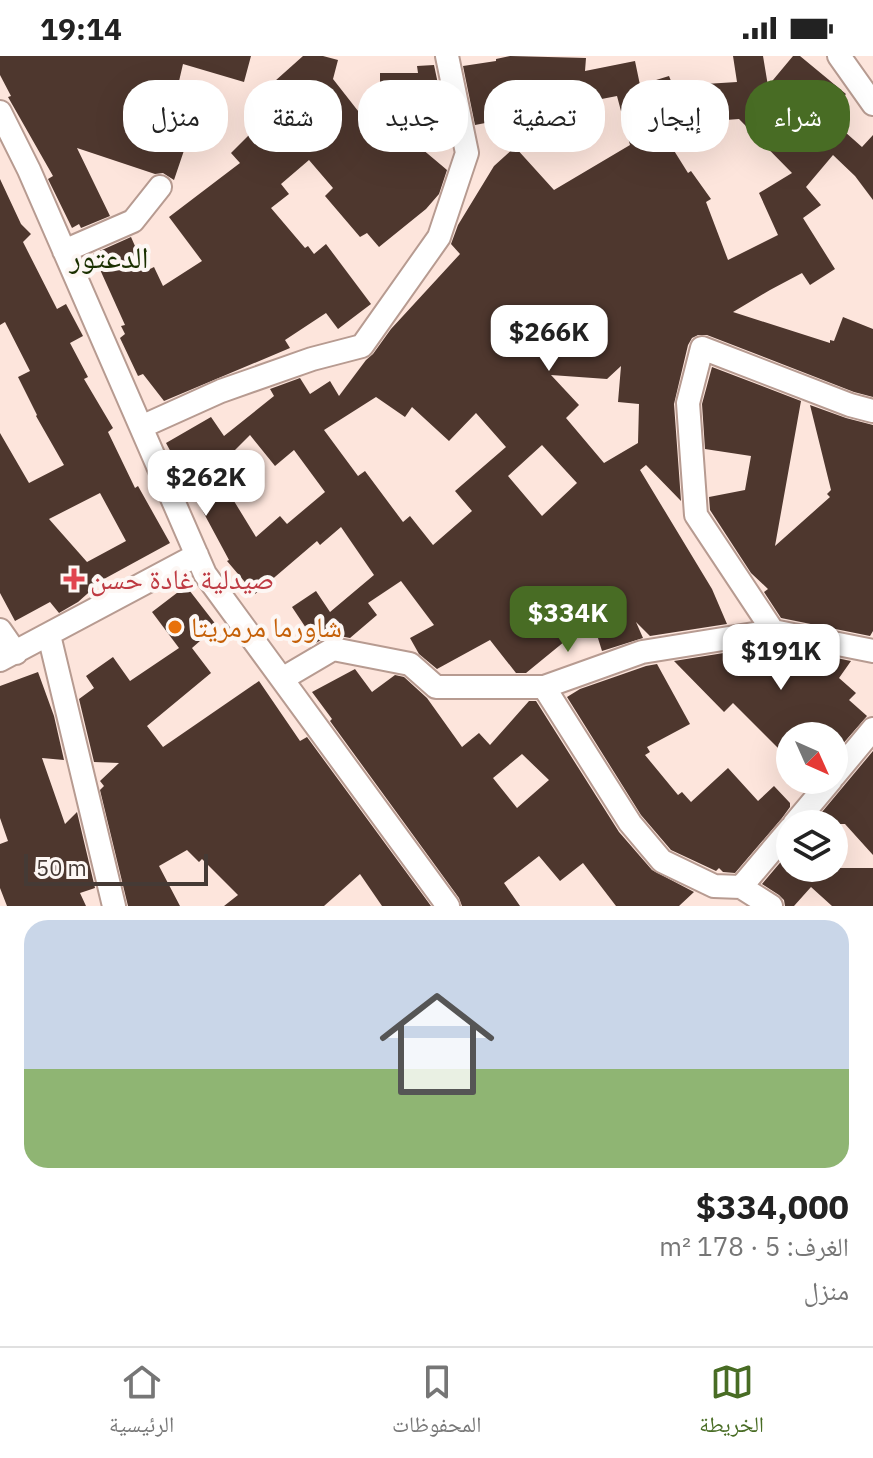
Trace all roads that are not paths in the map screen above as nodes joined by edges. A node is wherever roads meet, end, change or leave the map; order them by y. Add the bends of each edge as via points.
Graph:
1 (447, 56) edge
2 (839, 56) edge
3 (873, 104) edge
4 (0, 112) edge
5 (160, 187) dead end
6 (64, 251) junction
7 (873, 411) edge
8 (141, 427) junction
9 (197, 555) junction
10 (0, 630) edge
11 (773, 631) junction
12 (49, 635) junction
13 (873, 651) edge
14 (8, 656) edge
15 (282, 679) junction
16 (544, 687) junction
17 (873, 729) edge
18 (848, 759) edge
19 (819, 794) edge
20 (805, 810) edge
21 (776, 845) edge
22 (741, 887) junction
23 (114, 906) edge
24 (448, 906) edge
25 (771, 906) edge

1 - 8 street via 467,153 439,237 362,346 221,391
2 - 3 street
4 - 6 street
5 - 6 street via 133,221
6 - 8 street
7 - 11 street via 702,348 688,403 696,515
8 - 9 street
9 - 12 street
9 - 15 street via 205,574
10 - 14 street
11 - 13 street
11 - 16 street via 642,652
12 - 14 street
12 - 23 street
15 - 16 street via 333,649 410,664 436,687
15 - 24 street
16 - 22 street via 630,823 662,861 714,886
17 - 18 street
19 - 20 street
21 - 22 street
22 - 25 street

